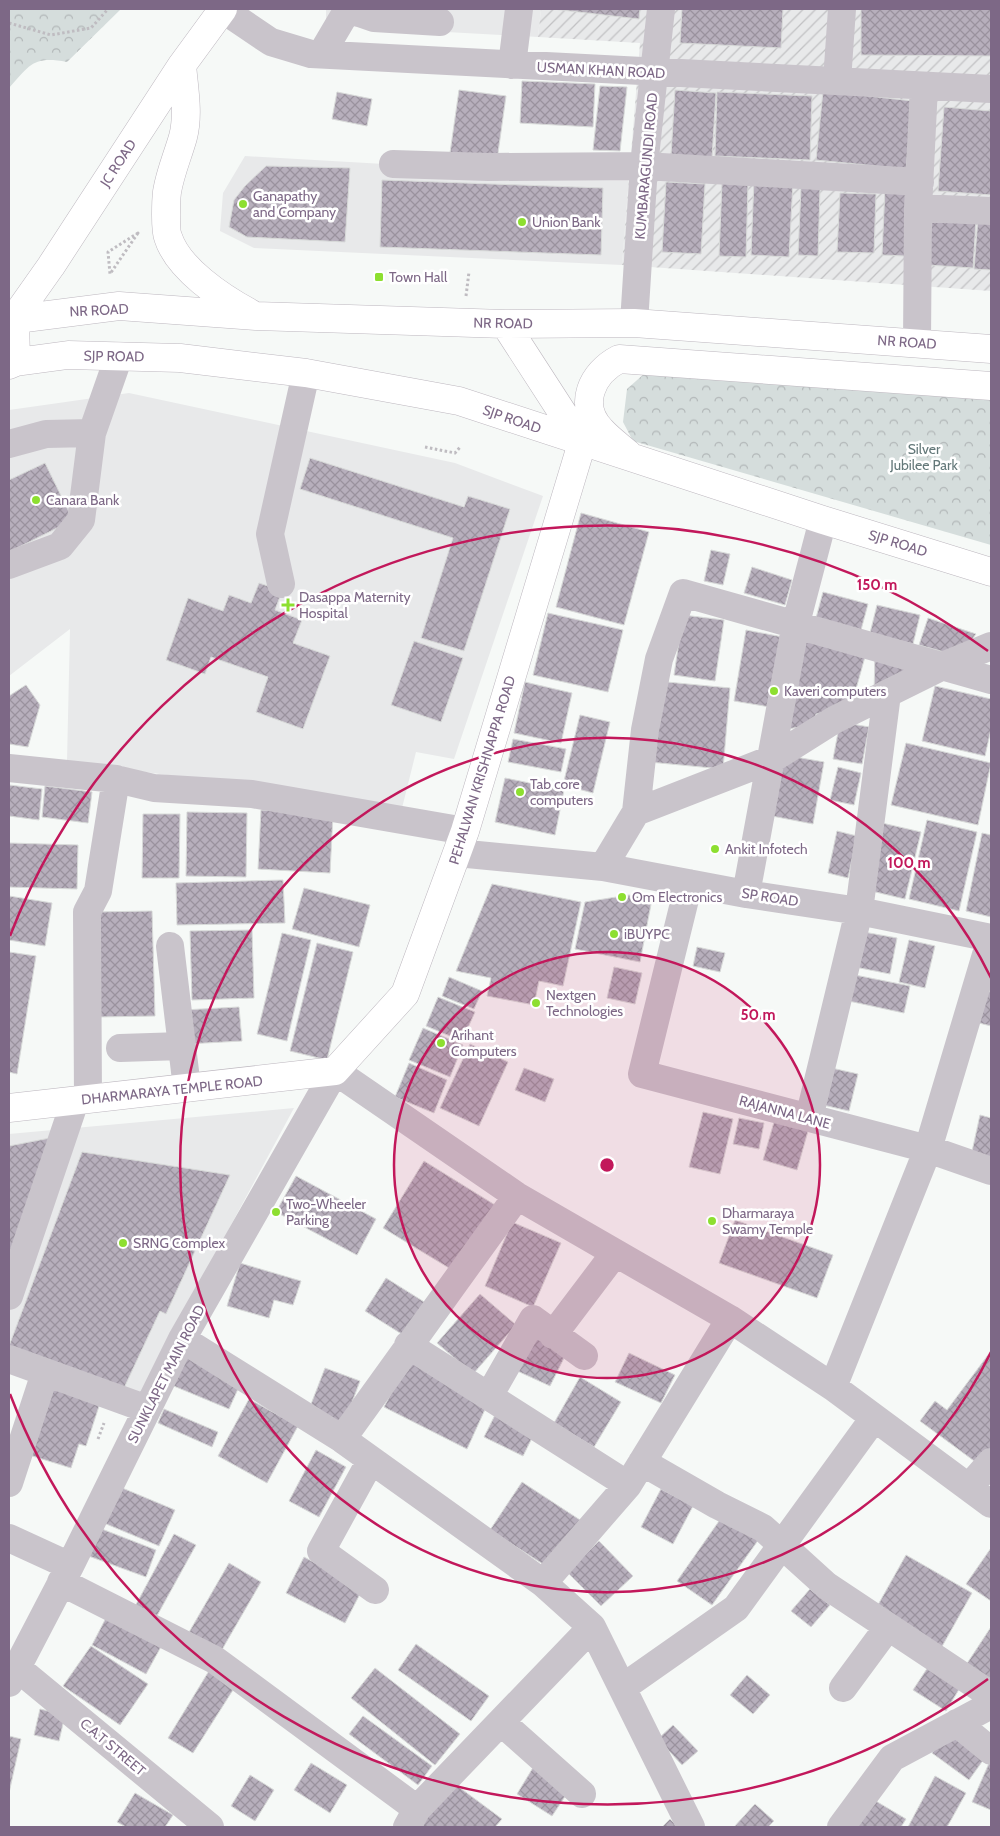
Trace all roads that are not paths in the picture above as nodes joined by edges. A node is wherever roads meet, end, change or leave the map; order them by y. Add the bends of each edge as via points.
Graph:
1 (222, 9) edge
2 (348, 9) edge
3 (519, 9) edge
4 (661, 9) edge
5 (842, 9) edge
6 (440, 22) dead end
7 (322, 53) junction
8 (182, 65) junction
9 (512, 65) junction
10 (655, 73) junction
11 (837, 81) junction
12 (924, 86) junction
13 (991, 89) edge
14 (393, 164) dead end
15 (644, 166) junction
16 (919, 195) junction
17 (991, 211) edge
18 (256, 316) junction
19 (12, 318) edge
20 (634, 323) junction
21 (506, 324) junction
22 (917, 343) junction
23 (991, 349) edge
24 (119, 356) junction
25 (12, 364) edge
26 (306, 373) junction
27 (991, 386) edge
28 (92, 433) junction
29 (582, 443) junction
30 (9, 444) edge
31 (636, 460) junction
32 (823, 520) junction
33 (9, 565) edge
34 (991, 572) edge
35 (281, 584) dead end
36 (796, 623) junction
37 (991, 646) edge
38 (945, 665) junction
39 (991, 680) edge
40 (887, 694) junction
41 (772, 759) junction
42 (9, 768) edge
43 (116, 779) junction
44 (636, 812) junction
45 (461, 842) junction
46 (604, 867) junction
47 (689, 883) junction
48 (746, 894) junction
49 (859, 911) junction
50 (991, 938) edge
51 (170, 946) dead end
52 (182, 1046) junction
53 (120, 1048) dead end
54 (335, 1071) junction
55 (187, 1088) junction
56 (81, 1100) junction
57 (9, 1108) edge
58 (809, 1118) junction
59 (928, 1149) junction
60 (991, 1171) edge
61 (518, 1196) junction
62 (615, 1253) junction
63 (9, 1296) edge
64 (730, 1319) junction
65 (553, 1335) junction
66 (182, 1339) junction
67 (408, 1345) junction
68 (584, 1356) dead end
69 (9, 1359) edge
70 (45, 1373) junction
71 (833, 1387) junction
72 (489, 1396) junction
73 (147, 1408) junction
74 (874, 1418) junction
75 (342, 1439) junction
76 (371, 1460) junction
77 (642, 1462) junction
78 (991, 1462) edge
79 (9, 1483) edge
80 (628, 1485) junction
81 (969, 1487) junction
82 (991, 1504) edge
83 (9, 1538) edge
84 (782, 1544) junction
85 (65, 1574) junction
86 (543, 1582) junction
87 (375, 1590) dead end
88 (592, 1627) junction
89 (888, 1627) junction
90 (12, 1675) edge
91 (622, 1688) junction
92 (843, 1688) dead end
93 (991, 1695) edge
94 (991, 1705) edge
95 (501, 1722) junction
96 (957, 1723) junction
97 (991, 1751) edge
98 (582, 1794) dead end
99 (412, 1818) edge
100 (210, 1827) edge
101 (691, 1827) edge
102 (841, 1827) edge

1 - 7 street, USMAN KHAN ROAD via 271,42 311,54
1 - 8 main road, JC ROAD
2 - 6 street via 374,18
2 - 7 street
3 - 9 street
4 - 10 street, KUMBARAGUNDI ROAD
5 - 11 street
7 - 9 street, USMAN KHAN ROAD
8 - 18 main road via 186,108 183,137 167,193 167,236 176,254 201,280 224,299
8 - 19 main road, JC ROAD via 51,266
9 - 10 street, USMAN KHAN ROAD
10 - 11 street, USMAN KHAN ROAD
10 - 15 street, KUMBARAGUNDI ROAD
11 - 12 street, USMAN KHAN ROAD
12 - 13 street, USMAN KHAN ROAD
12 - 16 street
14 - 15 street
15 - 16 street
15 - 20 street, KUMBARAGUNDI ROAD
16 - 17 street
16 - 22 street
18 - 19 main road, NR ROAD via 118,306
18 - 21 main road, NR ROAD
19 - 25 main road
20 - 21 main road, NR ROAD
20 - 22 main road, NR ROAD
21 - 29 main road
22 - 23 main road, NR ROAD
24 - 25 main road, SJP ROAD via 68,354
24 - 26 main road, SJP ROAD via 180,358
24 - 28 street
26 - 29 main road, SJP ROAD via 459,401
26 - 35 street via 270,534
27 - 31 main road via 619,359 604,368 593,383 590,407 600,430
28 - 30 street via 46,434
28 - 33 street via 80,520 60,546
29 - 31 main road, SJP ROAD
29 - 45 main road, PEHALWAN KRISHNAPPA ROAD
31 - 32 main road, SJP ROAD
32 - 34 main road, SJP ROAD
32 - 36 street
36 - 38 street
36 - 41 street
36 - 44 street via 683,593 658,659 645,730
37 - 38 street
38 - 39 street
38 - 40 street
40 - 41 street via 834,720
40 - 49 street
41 - 44 street
41 - 48 street
42 - 43 street, SP ROAD
43 - 45 street, SP ROAD via 154,788 252,794
43 - 56 street via 98,890 87,912
44 - 46 street
45 - 46 street, SP ROAD
45 - 54 main road, PEHALWAN KRISHNAPPA ROAD via 405,994
46 - 47 street, SP ROAD
47 - 48 street, SP ROAD
47 - 58 street, RAJANNA LANE via 642,1074
48 - 49 street, SP ROAD
49 - 50 street, SP ROAD
49 - 58 street
50 - 59 street
51 - 52 street
52 - 53 street
52 - 55 street
54 - 55 main road, DHARMARAYA TEMPLE ROAD
54 - 61 street
54 - 66 street, SUNKLAPET MAIN ROAD
55 - 56 main road, DHARMARAYA TEMPLE ROAD
56 - 57 main road, DHARMARAYA TEMPLE ROAD
56 - 63 street
58 - 59 street, RAJANNA LANE
59 - 60 street, RAJANNA LANE
59 - 71 street
61 - 62 street
61 - 67 street
62 - 64 street
62 - 65 street
64 - 71 street
64 - 77 street
65 - 68 street
65 - 72 street via 532,1319
66 - 73 street, SUNKLAPET MAIN ROAD
66 - 75 street
67 - 72 street
67 - 75 street
69 - 70 street
70 - 73 street
70 - 79 street
71 - 74 street
72 - 80 street
73 - 85 street, SUNKLAPET MAIN ROAD
74 - 81 street
74 - 84 street
75 - 76 street
76 - 86 street
76 - 87 street via 321,1551
77 - 80 street
77 - 84 street via 763,1528
78 - 81 street
80 - 86 street
81 - 82 street
83 - 85 street
84 - 89 street via 827,1586
84 - 91 street via 736,1608
85 - 90 street, SUNKLAPET MAIN ROAD
85 - 99 street via 215,1660
86 - 88 street
88 - 91 street
88 - 95 street
89 - 92 street
89 - 93 street
90 - 100 street, C.A.T STREET
91 - 101 street
94 - 96 street
95 - 98 street
95 - 99 street
96 - 97 street
96 - 102 street via 892,1758

